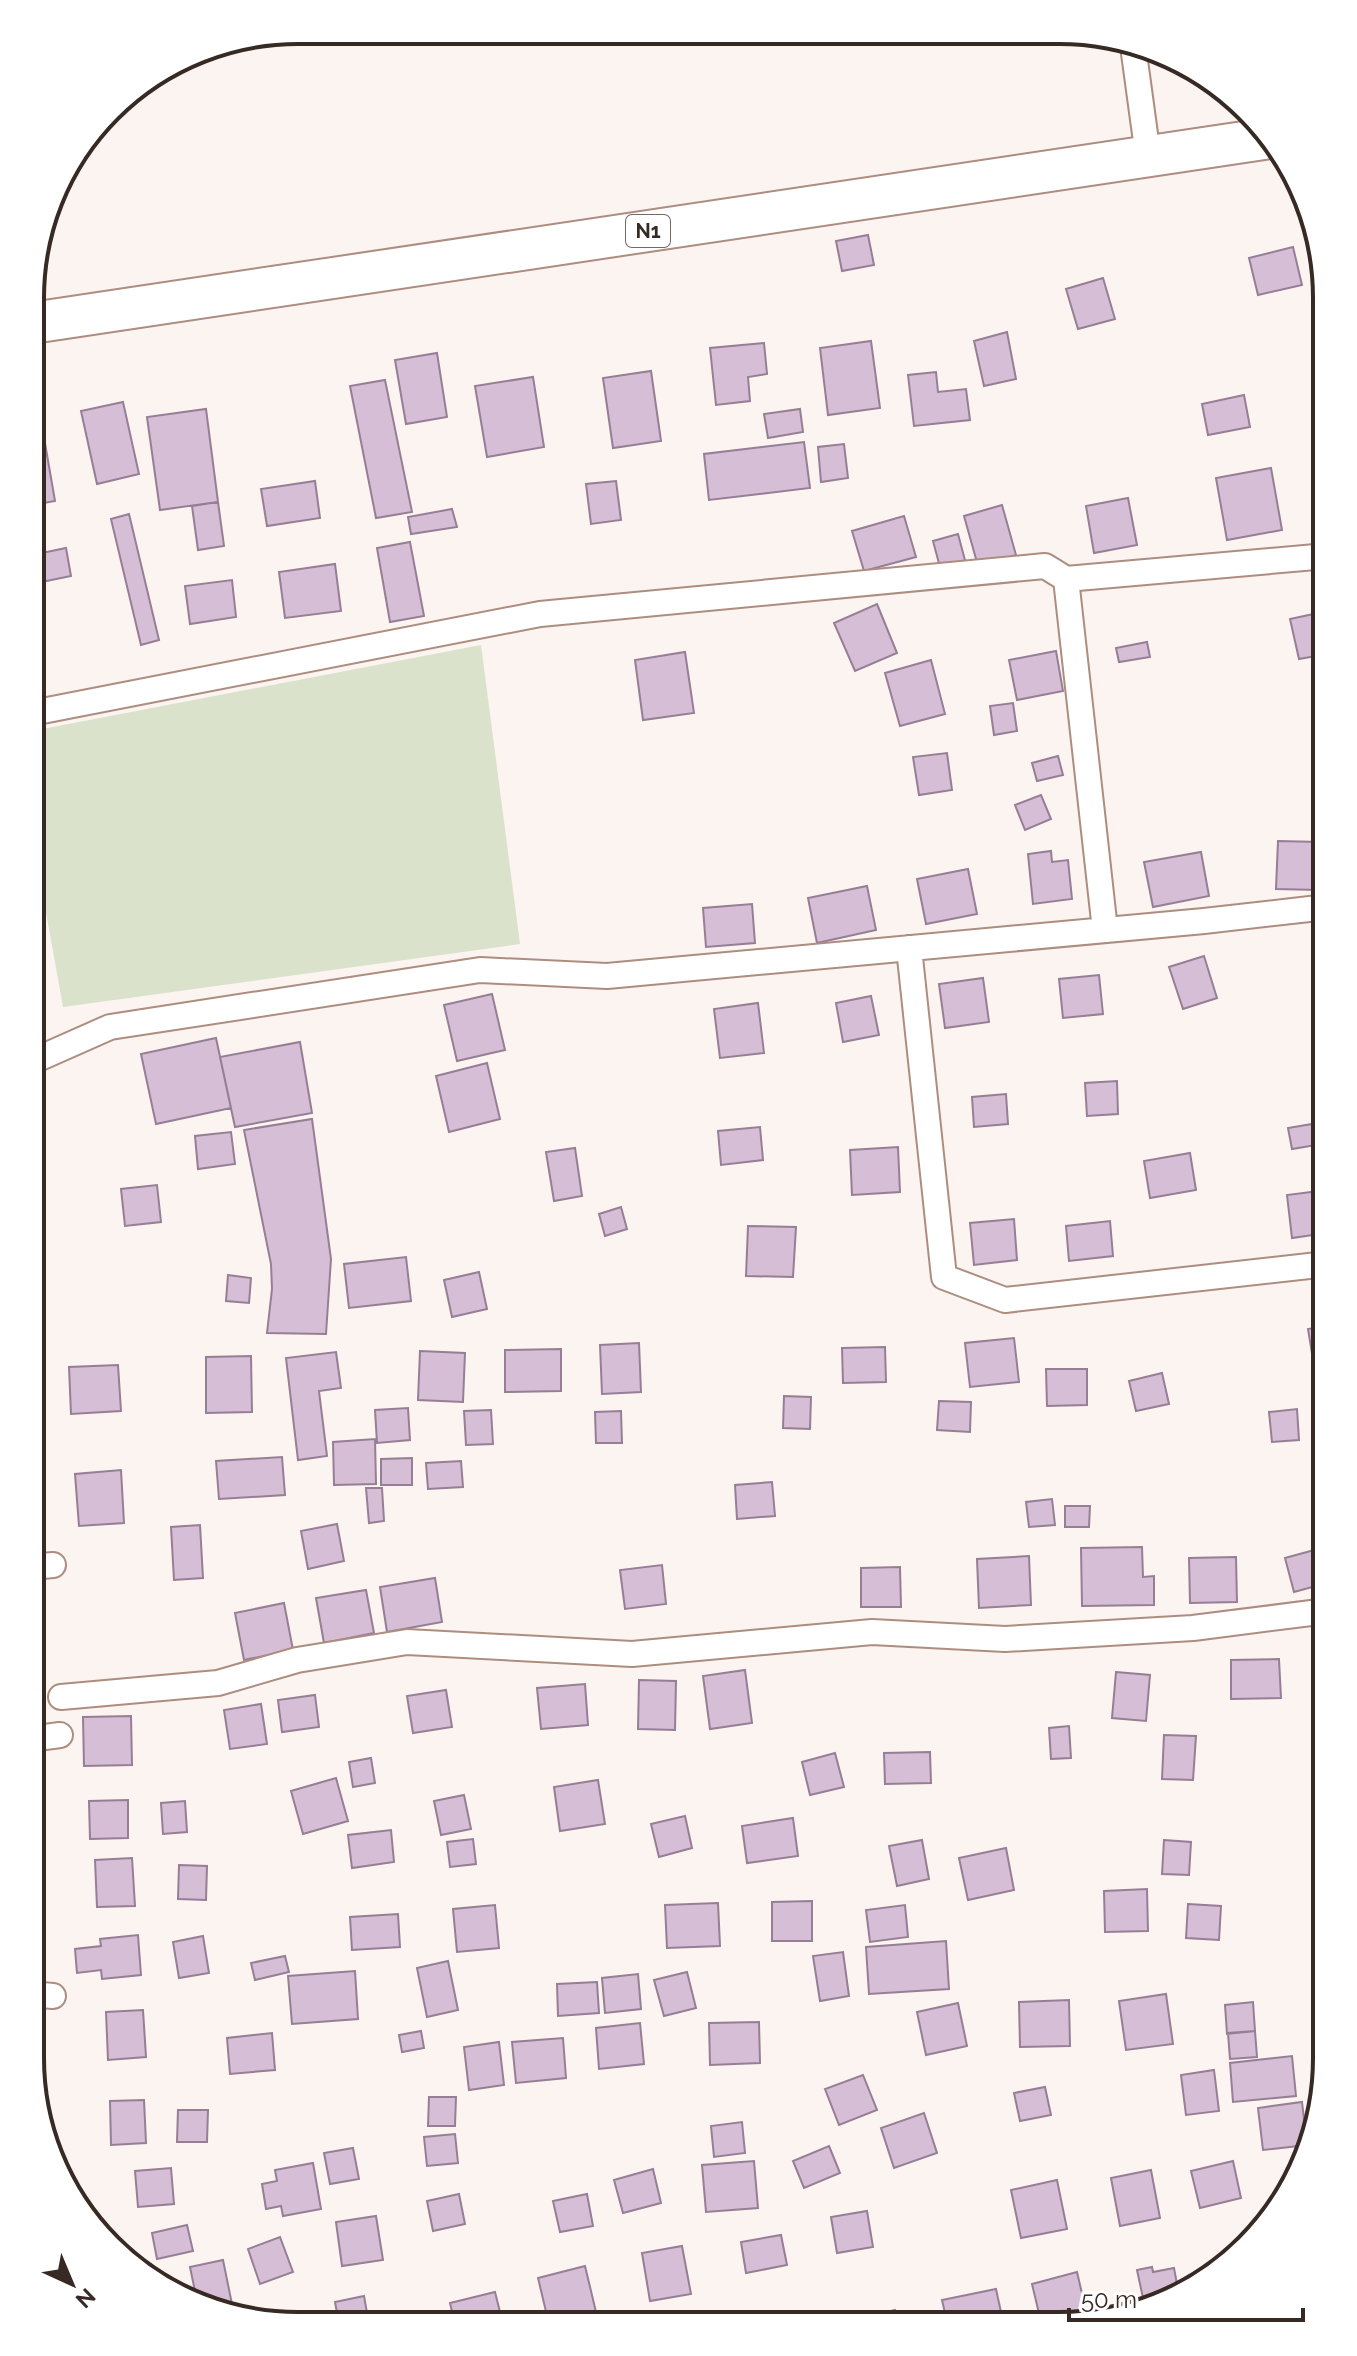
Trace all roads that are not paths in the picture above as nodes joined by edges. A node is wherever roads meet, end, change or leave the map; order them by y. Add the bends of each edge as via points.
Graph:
1 (1134, 56) edge
2 (1258, 140) edge
3 (1148, 156) junction
4 (44, 321) edge
5 (1313, 557) edge
6 (1066, 579) junction
7 (44, 711) edge
8 (1313, 908) edge
9 (1105, 930) junction
10 (909, 948) junction
11 (44, 1056) edge
12 (1312, 1266) edge
13 (1312, 1613) edge
14 (61, 1697) dead end
15 (60, 1735) dead end
16 (44, 1737) edge

1 - 3 street
2 - 3 highway, N1
3 - 4 highway, N1
5 - 6 street
6 - 7 street via 1045,566 540,614
6 - 9 street
8 - 9 street
9 - 10 street
10 - 11 street via 607,976 480,970 110,1027
10 - 12 street via 944,1277 1005,1300
13 - 14 street via 1178,1629 1005,1639 872,1632 632,1654 407,1642 297,1660 218,1683
15 - 16 street

